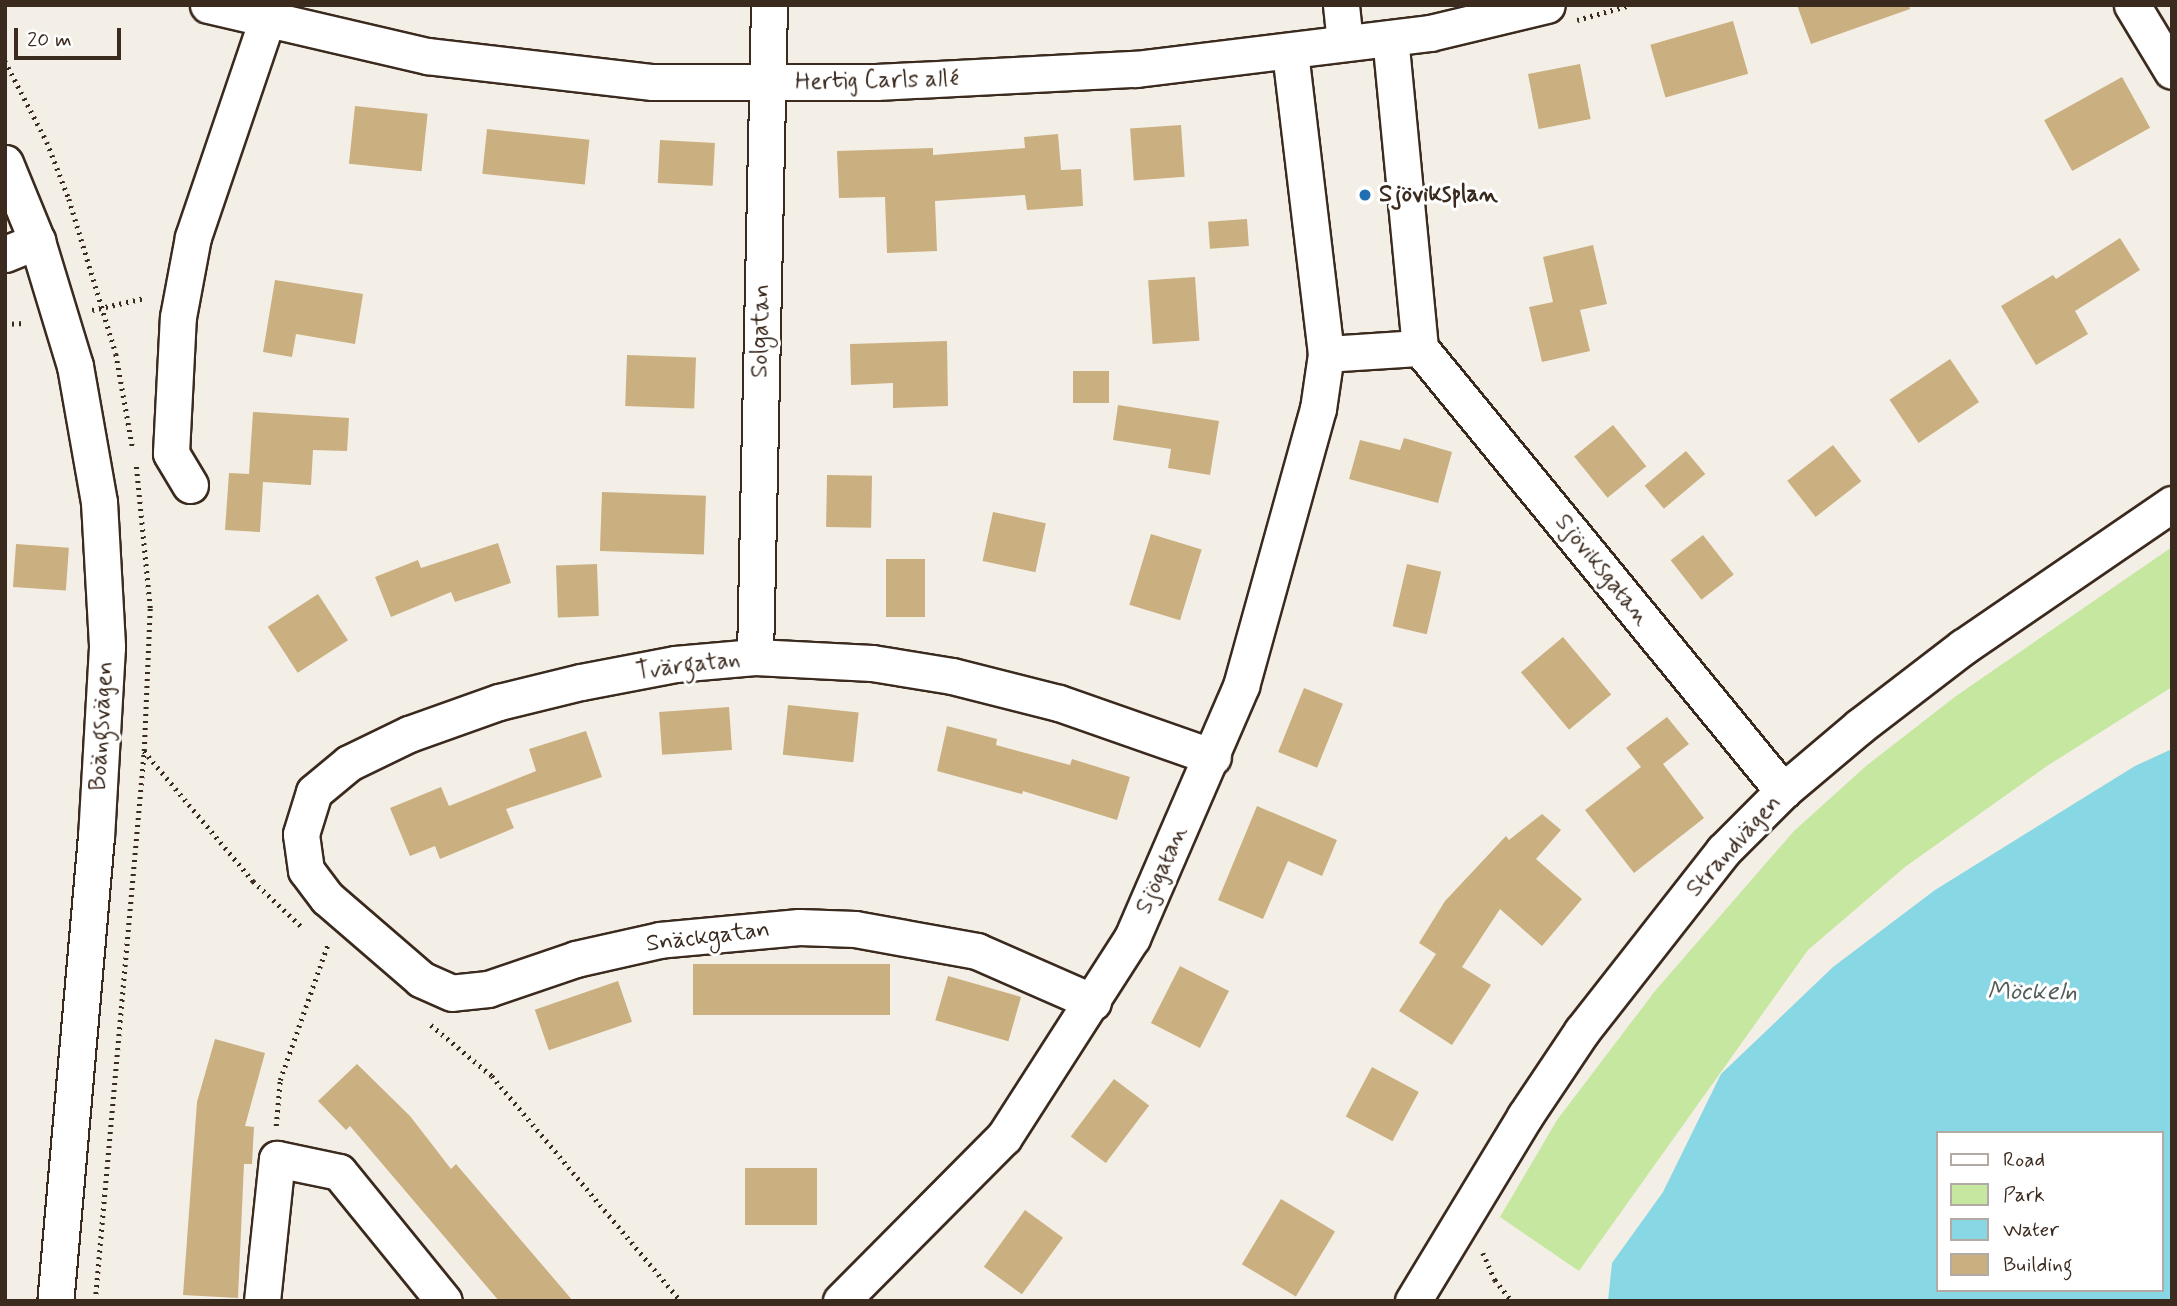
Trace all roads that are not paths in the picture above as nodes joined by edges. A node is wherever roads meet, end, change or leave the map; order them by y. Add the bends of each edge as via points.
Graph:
1 (208, 5) edge
2 (769, 5) edge
3 (1341, 5) edge
4 (1547, 5) edge
5 (2132, 5) edge
6 (267, 20) junction
7 (1390, 38) junction
8 (1345, 43) junction
9 (1290, 52) junction
10 (2172, 71) edge
11 (766, 82) junction
12 (5, 163) edge
13 (37, 241) junction
14 (5, 254) edge
15 (1420, 348) junction
16 (1326, 354) junction
17 (190, 485) dead end
18 (2172, 504) edge
19 (755, 657) junction
20 (1213, 757) junction
21 (1783, 791) junction
22 (343, 912) joint
23 (1093, 1002) junction
24 (55, 1301) edge
25 (262, 1301) edge
26 (444, 1301) edge
27 (841, 1301) edge
28 (1413, 1301) edge

1 - 6 street, Hertig Carls allé
2 - 11 street, Solgatan
3 - 8 street
4 - 7 street, Hertig Carls allé
5 - 10 street
6 - 11 street, Hertig Carls allé via 427,56 569,76
6 - 17 street via 193,237 178,317 171,453
7 - 8 street, Hertig Carls allé
7 - 15 street
8 - 9 street, Hertig Carls allé
9 - 11 street, Hertig Carls allé via 1011,78
9 - 16 street
11 - 19 street, Solgatan
12 - 13 street, Boängsvägen
13 - 14 street
13 - 24 street, Boängsvägen via 75,366 89,432 99,502 107,647 96,836
15 - 16 street
15 - 21 street, Sjöviksgatan
16 - 20 street, Sjögatan via 1318,409 1244,673
18 - 21 street, Strandvägen via 1963,647
19 - 20 street, Tvärgatan via 872,663 952,676 1059,703
19 - 22 street, Tvärgatan via 675,664 499,702 409,734 349,763 314,792 301,834 306,870
20 - 23 street, Sjögatan via 1132,938
21 - 28 street, Strandvägen via 1723,851 1583,1031 1525,1116
22 - 23 street, Snäckgatan via 421,979 452,993 488,989 576,959 660,940 799,927 855,929 977,951
23 - 27 street, Sjögatan via 1003,1137
25 - 26 street via 277,1158 339,1172

